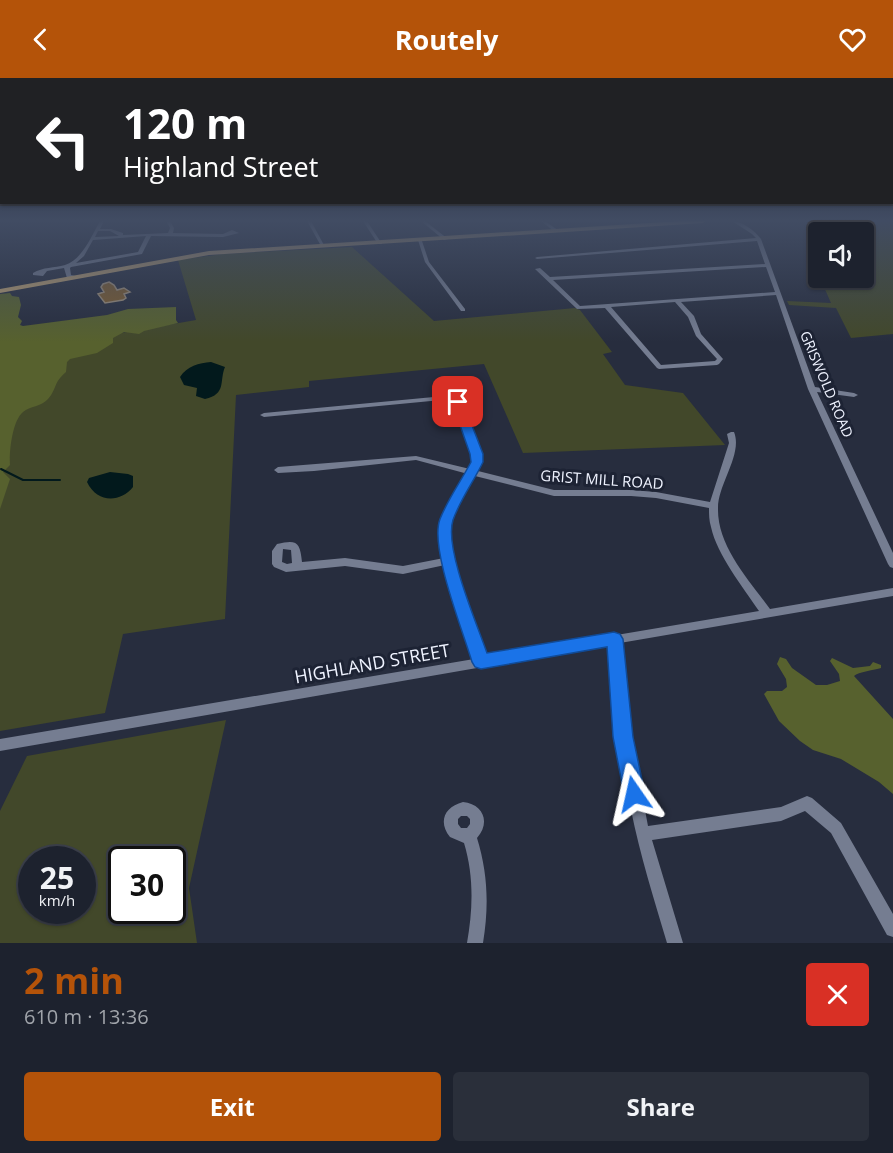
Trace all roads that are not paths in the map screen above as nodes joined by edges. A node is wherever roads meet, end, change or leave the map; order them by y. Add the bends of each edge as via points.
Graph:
1 (74, 261) edge
2 (94, 261) edge
3 (157, 261) edge
4 (427, 261) edge
5 (767, 261) edge
6 (768, 265) junction
7 (69, 266) junction
8 (538, 269) dead end
9 (45, 270) dead end
10 (73, 277) junction
11 (549, 279) junction
12 (0, 291) edge
13 (777, 293) junction
14 (676, 300) junction
15 (607, 306) junction
16 (463, 310) dead end
17 (812, 389) junction
18 (854, 395) dead end
19 (264, 415) dead end
20 (731, 434) dead end
21 (278, 470) dead end
22 (474, 472) junction
23 (713, 506) junction
24 (448, 561) junction
25 (893, 564) edge
26 (297, 566) dead end
27 (893, 592) edge
28 (766, 612) junction
29 (614, 639) junction
30 (481, 662) junction
31 (0, 745) edge
32 (643, 834) junction
33 (469, 835) dead end
34 (893, 929) edge
35 (476, 943) edge
36 (675, 943) edge

1 - 7 street
2 - 7 street
3 - 10 main road
4 - 16 street
5 - 6 street, GRISWOLD ROAD
6 - 11 street
6 - 13 street, GRISWOLD ROAD
7 - 9 street
7 - 10 street via 67,272
8 - 11 street
10 - 12 main road
11 - 15 street via 579,308
13 - 14 street
13 - 17 street, GRISWOLD ROAD
14 - 15 street
14 - 15 street via 691,316 698,335 720,359 717,363 659,367
17 - 18 street
17 - 25 street, GRISWOLD ROAD
19 - 22 street via 455,397 476,454
20 - 23 street via 733,443
21 - 22 street, GRIST MILL ROAD via 416,458
22 - 23 street, GRIST MILL ROAD via 554,493 656,495
22 - 24 street via 446,521
23 - 28 street via 720,541
24 - 26 street via 403,570 345,562
24 - 30 street
27 - 28 street, HIGHLAND STREET
28 - 29 street, HIGHLAND STREET
29 - 30 street, HIGHLAND STREET
29 - 32 street via 623,737
30 - 31 street, HIGHLAND STREET
32 - 34 street via 781,814 807,803 836,828
32 - 36 street
33 - 35 street via 477,858 482,908

